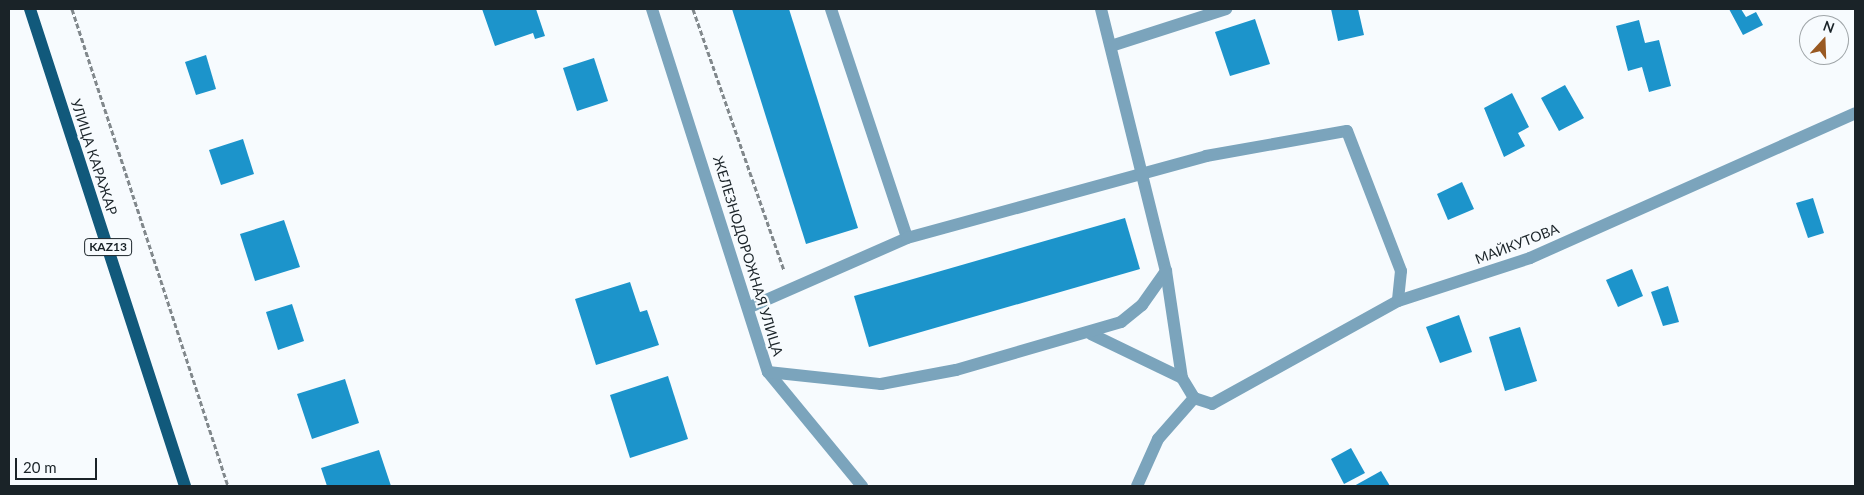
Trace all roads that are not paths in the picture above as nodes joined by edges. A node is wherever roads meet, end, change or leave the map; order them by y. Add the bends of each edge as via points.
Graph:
1 (30, 9) edge
2 (652, 9) edge
3 (831, 9) edge
4 (1102, 9) edge
5 (1226, 9) edge
6 (1110, 46) junction
7 (1855, 113) edge
8 (1144, 177) junction
9 (907, 238) junction
10 (1166, 271) junction
11 (1398, 301) junction
12 (750, 307) junction
13 (1091, 334) junction
14 (768, 372) junction
15 (1182, 378) junction
16 (1194, 398) junction
17 (185, 486) edge
18 (862, 486) edge
19 (1137, 486) edge

1 - 17 main road, УЛИЦА КАРАЖАР / KAZ13
2 - 12 street, ЖЕЛЕЗНОДОРОЖНАЯ УЛИЦА
3 - 9 street
4 - 6 street
5 - 6 street
6 - 8 street
7 - 11 street, МАЙКУТОВА via 1530,258
8 - 9 street
8 - 10 street
8 - 11 street via 1206,156 1347,131 1400,271
9 - 12 street
10 - 13 street via 1142,305 1121,322
10 - 15 street
11 - 16 street, МАЙКУТОВА via 1212,404
12 - 14 street, ЖЕЛЕЗНОДОРОЖНАЯ УЛИЦА
13 - 14 street via 881,384
13 - 15 street
14 - 18 street, ЖЕЛЕЗНОДОРОЖНАЯ УЛИЦА
15 - 16 street
16 - 19 street via 1158,439

